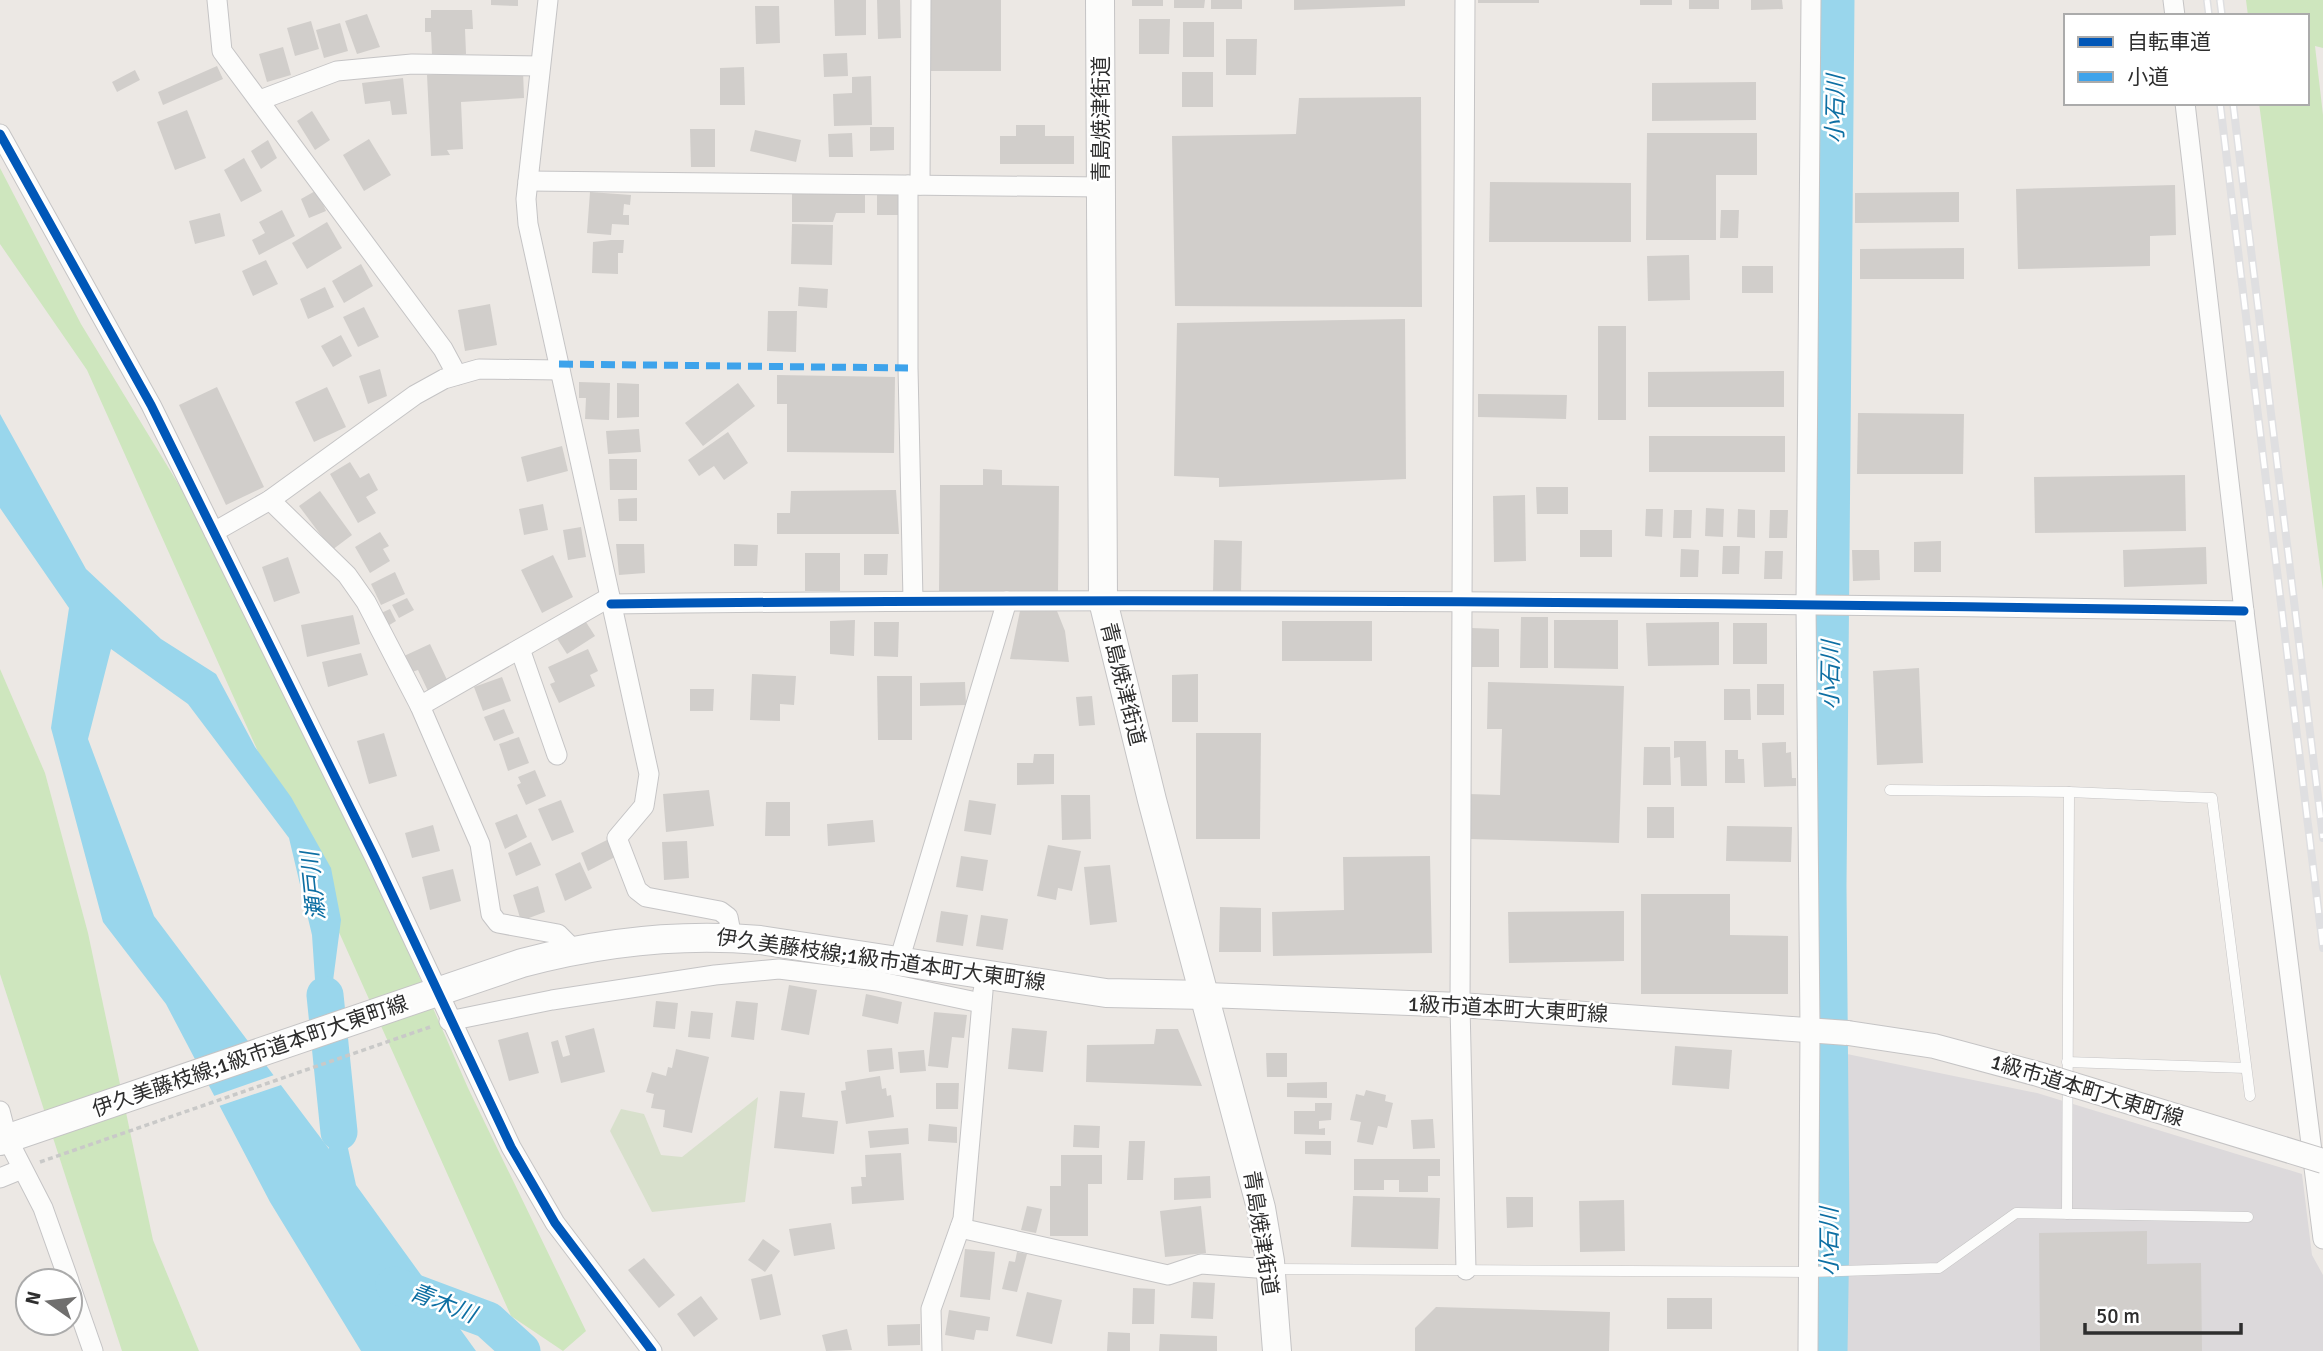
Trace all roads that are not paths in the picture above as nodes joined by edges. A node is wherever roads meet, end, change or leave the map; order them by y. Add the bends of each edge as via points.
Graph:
1 (217, 0) edge
2 (548, 0) edge
3 (920, 0) edge
4 (1100, 0) edge
5 (1465, 0) edge
6 (1811, 0) edge
7 (540, 66) junction
8 (260, 100) junction
9 (2185, 105) edge
10 (0, 134) edge
11 (528, 181) junction
12 (914, 185) junction
13 (1101, 187) junction
14 (560, 370) junction
15 (457, 375) junction
16 (270, 500) junction
17 (214, 532) junction
18 (913, 600) junction
19 (611, 601) junction
20 (1007, 601) junction
21 (1103, 601) junction
22 (1460, 602) junction
23 (1806, 604) junction
24 (2244, 611) junction
25 (520, 649) junction
26 (420, 706) junction
27 (557, 755) dead end
28 (1890, 790) dead end
29 (2069, 792) junction
30 (732, 938) junction
31 (573, 949) junction
32 (899, 961) junction
33 (985, 973) junction
34 (433, 994) junction
35 (1206, 995) junction
36 (982, 1003) junction
37 (1460, 1004) junction
38 (442, 1023) junction
39 (1810, 1028) junction
40 (2067, 1062) junction
41 (2246, 1068) junction
42 (2250, 1096) dead end
43 (0, 1111) edge
44 (4, 1140) edge
45 (2323, 1161) edge
46 (22, 1168) junction
47 (0, 1178) edge
48 (2067, 1214) junction
49 (2248, 1217) dead end
50 (960, 1228) junction
51 (2323, 1239) edge
52 (63, 1267) edge
53 (1270, 1269) junction
54 (1466, 1270) junction
55 (1808, 1272) junction
56 (84, 1326) edge
57 (93, 1351) edge
58 (652, 1351) edge
59 (932, 1351) edge
60 (1277, 1351) edge
61 (1808, 1351) edge

1 - 8 street via 222,51
2 - 7 street
3 - 12 street
4 - 13 main road, 青島焼津街道
5 - 22 street
6 - 23 street
7 - 8 street via 412,64 337,71
7 - 11 street
8 - 15 street via 443,349
9 - 24 street
10 - 17 street via 151,405
11 - 12 street
11 - 14 street via 528,224
12 - 13 street
12 - 18 street via 908,368
13 - 21 main road, 青島焼津街道
14 - 15 street via 479,369
14 - 19 street
15 - 16 street via 415,395
16 - 17 street
16 - 26 street via 347,575
17 - 34 street
18 - 19 street
18 - 20 street
19 - 25 street
19 - 30 street via 649,774 644,806 617,838 636,890 646,897 720,911 727,917
20 - 21 street
20 - 32 street
21 - 22 street
21 - 35 main road, 青島焼津街道
22 - 23 street
22 - 37 street
23 - 24 street
23 - 39 street
24 - 51 street
25 - 26 street
25 - 27 street
26 - 31 street via 480,845 491,915 498,923 558,934
28 - 29 lane
29 - 40 lane
29 - 41 lane via 2213,798
30 - 31 main road, 伊久美藤枝線;1級市道本町大東町線 via 702,935
30 - 32 main road, 伊久美藤枝線;1級市道本町大東町線
31 - 34 main road, 伊久美藤枝線;1級市道本町大東町線
32 - 33 main road, 伊久美藤枝線;1級市道本町大東町線
33 - 35 main road, 伊久美藤枝線;1級市道本町大東町線 via 1106,993
33 - 36 street
34 - 38 street
34 - 44 main road, 伊久美藤枝線;1級市道本町大東町線
35 - 37 street, 1級市道本町大東町線
35 - 53 main road, 青島焼津街道 via 1247,1150
36 - 38 street via 877,981 779,969 552,1000
36 - 50 street
37 - 39 street, 1級市道本町大東町線
37 - 54 street
38 - 58 street via 555,1223
39 - 45 street, 1級市道本町大東町線, bridge via 1934,1046
39 - 55 street
40 - 41 lane
40 - 48 lane
41 - 42 lane
43 - 44 street
44 - 46 street
46 - 47 street
46 - 52 street via 43,1208
48 - 49 lane
48 - 55 lane via 2016,1213 1939,1268
50 - 53 street via 1168,1275 1200,1264
50 - 59 street via 932,1309
53 - 54 lane
53 - 60 main road, 青島焼津街道
54 - 55 lane
55 - 61 street
56 - 57 street

